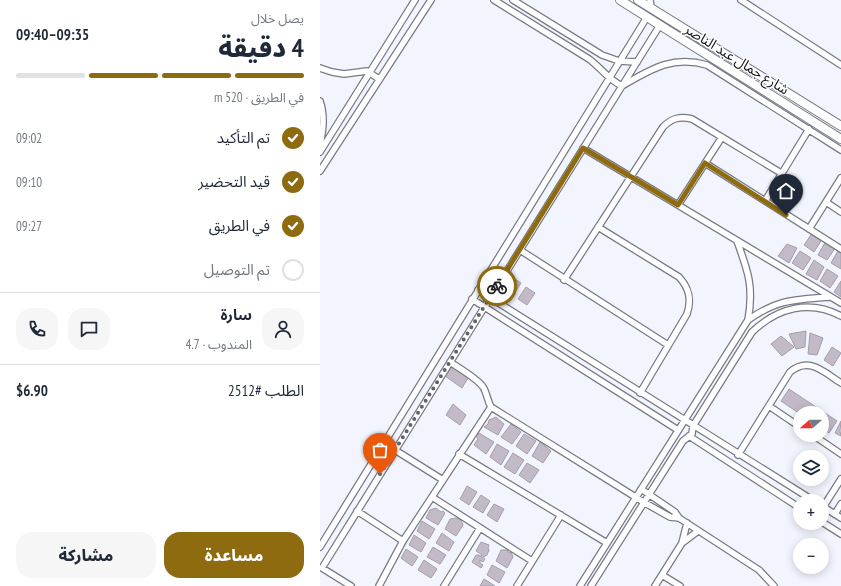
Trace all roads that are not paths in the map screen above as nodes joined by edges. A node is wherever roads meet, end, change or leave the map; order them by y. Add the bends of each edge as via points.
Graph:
1 (415, 0) edge
2 (431, 0) edge
3 (494, 0) edge
4 (514, 0) edge
5 (620, 0) edge
6 (638, 0) edge
7 (741, 0) edge
8 (650, 4) edge
9 (646, 17) junction
10 (660, 25) junction
11 (606, 57) junction
12 (619, 61) junction
13 (637, 62) junction
14 (841, 65) edge
15 (600, 67) junction
16 (320, 68) edge
17 (370, 72) junction
18 (609, 78) junction
19 (762, 78) junction
20 (379, 79) junction
21 (622, 86) junction
22 (756, 86) junction
23 (775, 86) junction
24 (770, 95) junction
25 (320, 101) edge
26 (841, 126) edge
27 (809, 129) junction
28 (722, 137) junction
29 (841, 139) edge
30 (320, 145) edge
31 (583, 148) junction
32 (841, 150) edge
33 (320, 152) edge
34 (323, 161) edge
35 (705, 163) junction
36 (320, 171) edge
37 (781, 173) junction
38 (631, 177) junction
39 (841, 178) edge
40 (765, 201) junction
41 (826, 202) junction
42 (678, 205) junction
43 (841, 212) edge
44 (598, 227) junction
45 (809, 229) junction
46 (737, 241) junction
47 (841, 249) edge
48 (520, 250) junction
49 (564, 280) junction
50 (478, 290) junction
51 (830, 296) junction
52 (472, 299) junction
53 (490, 299) junction
54 (841, 304) edge
55 (484, 307) junction
56 (841, 316) edge
57 (748, 320) junction
58 (668, 345) junction
59 (450, 362) junction
60 (841, 383) edge
61 (640, 393) junction
62 (769, 406) junction
63 (491, 407) junction
64 (684, 421) junction
65 (793, 421) edge
66 (693, 426) junction
67 (678, 430) junction
68 (689, 436) junction
69 (823, 442) edge
70 (395, 450) junction
71 (459, 454) junction
72 (841, 454) edge
73 (738, 455) junction
74 (841, 479) edge
75 (443, 480) junction
76 (641, 489) junction
77 (650, 494) junction
78 (802, 494) edge
79 (432, 497) junction
80 (636, 497) junction
81 (829, 497) edge
82 (645, 503) junction
83 (793, 503) edge
84 (841, 504) edge
85 (357, 511) junction
86 (829, 511) edge
87 (835, 514) junction
88 (561, 515) junction
89 (679, 518) junction
90 (841, 518) edge
91 (687, 523) junction
92 (829, 526) edge
93 (480, 528) junction
94 (698, 531) junction
95 (841, 534) edge
96 (403, 541) junction
97 (607, 543) junction
98 (682, 543) junction
99 (320, 547) edge
100 (532, 561) junction
101 (662, 575) junction
102 (351, 586) edge
103 (379, 586) edge
104 (444, 586) edge
105 (517, 586) edge
106 (580, 586) edge
107 (591, 586) edge
108 (655, 586) edge
109 (680, 586) edge
110 (774, 586) edge

1 - 17 street
2 - 20 street
3 - 15 street
4 - 11 street
5 - 9 main road, شارع جمال عبد الناصر
6 - 8 main road, شارع جمال عبد الناصر
7 - 14 street
8 - 19 main road, شارع جمال عبد الناصر
9 - 10 main road, شارع جمال عبد الناصر
9 - 12 street
10 - 13 street
10 - 22 main road, شارع جمال عبد الناصر
11 - 12 street
11 - 15 street via 605,63
12 - 13 street
12 - 18 street
13 - 21 street
15 - 18 street
16 - 17 street via 350,74
17 - 20 street
17 - 33 street
18 - 21 street
18 - 50 street
19 - 22 main road
19 - 23 main road, شارع جمال عبد الناصر
20 - 34 street
21 - 27 street via 662,65 699,63 715,69
21 - 31 street
22 - 24 main road, شارع جمال عبد الناصر
23 - 24 main road
23 - 26 main road, شارع جمال عبد الناصر
24 - 29 main road, شارع جمال عبد الناصر
25 - 30 street via 323,113
27 - 32 street
27 - 37 street
28 - 35 street
28 - 37 street
28 - 38 street via 692,119 684,117 669,121
31 - 38 street
31 - 48 street
34 - 36 street
35 - 40 street
35 - 42 street
37 - 40 street
38 - 42 street
38 - 44 street
39 - 41 street
40 - 45 street
41 - 43 street
41 - 45 street
42 - 46 street
44 - 49 street
44 - 58 street via 679,277 684,283 688,290 687,314
45 - 47 street
46 - 51 street
46 - 57 street via 749,274 751,304
48 - 49 street
48 - 53 street
49 - 58 street
50 - 52 street
50 - 53 street
51 - 54 street
51 - 57 street via 777,303
52 - 55 street
52 - 99 street
53 - 55 street
53 - 61 street
55 - 59 street
55 - 67 street
56 - 66 street via 820,308 805,307 776,314 763,322 743,344
57 - 64 street
58 - 61 street
59 - 63 street via 480,383
59 - 70 street
60 - 62 street via 810,365 795,367
61 - 64 street
62 - 65 street
62 - 73 street
63 - 71 street
63 - 80 street
64 - 66 street
64 - 67 street
66 - 68 street via 693,432
66 - 73 street
67 - 76 street
68 - 77 street via 683,441
68 - 83 street
69 - 72 street
70 - 75 street
70 - 85 street
71 - 75 street
71 - 88 street
73 - 78 street
74 - 81 street
75 - 79 street
76 - 77 street
76 - 80 street
77 - 82 street
77 - 89 street
79 - 93 street
79 - 96 street
80 - 82 street
80 - 97 street
82 - 89 street via 670,517
82 - 107 street
84 - 87 street
85 - 96 street
85 - 102 street via 322,568
86 - 87 street
87 - 90 street
88 - 97 street
88 - 100 street
89 - 91 street
91 - 94 street
91 - 98 street
92 - 95 street
93 - 100 street
93 - 104 street
94 - 98 street
94 - 110 street via 759,570
96 - 103 street
97 - 106 street
98 - 101 street
100 - 105 street
101 - 108 street
101 - 109 street

